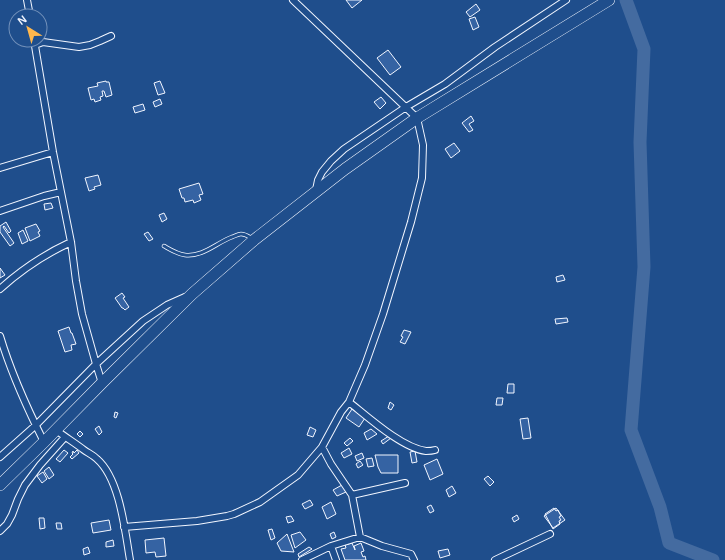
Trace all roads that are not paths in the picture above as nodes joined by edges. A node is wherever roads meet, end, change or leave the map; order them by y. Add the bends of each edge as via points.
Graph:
1 (293, 0) edge
2 (566, 0) edge
3 (609, 0) edge
4 (111, 36) dead end
5 (48, 43) edge
6 (35, 48) edge
7 (406, 107) junction
8 (417, 118) junction
9 (53, 152) junction
10 (0, 168) edge
11 (61, 192) junction
12 (316, 192) junction
13 (0, 211) edge
14 (254, 240) junction
15 (71, 242) junction
16 (164, 246) dead end
17 (0, 289) edge
18 (192, 294) junction
19 (0, 336) edge
20 (96, 364) junction
21 (102, 383) junction
22 (349, 402) junction
23 (36, 425) junction
24 (56, 430) junction
25 (65, 437) junction
26 (44, 442) junction
27 (322, 447) junction
28 (435, 450) dead end
29 (0, 457) edge
30 (406, 483) dead end
31 (0, 485) edge
32 (352, 495) junction
33 (124, 526) junction
34 (0, 531) edge
35 (550, 534) dead end
36 (360, 537) junction
37 (331, 546) junction
38 (130, 560) edge
39 (302, 560) edge
40 (336, 560) edge
41 (414, 560) edge
42 (495, 560) edge

1 - 7 street
2 - 7 street via 494,47 445,84
3 - 8 highway
4 - 5 street via 79,47
6 - 9 street
7 - 8 street
7 - 12 street via 330,161 318,180
8 - 12 highway
8 - 22 street via 423,146 422,178 415,208 383,314
9 - 10 street
9 - 11 street
11 - 13 street
11 - 15 street
12 - 14 highway
14 - 16 lane via 240,234 211,249 186,255
14 - 18 highway
15 - 17 street via 31,264
15 - 20 street via 82,314
18 - 20 street via 167,305 143,322
18 - 21 highway
19 - 23 street
20 - 21 street
20 - 23 street
21 - 24 highway
22 - 27 street
22 - 28 street via 395,438 426,451
23 - 26 street
23 - 29 street
24 - 25 street
24 - 26 highway
25 - 33 street via 106,468 114,485
25 - 34 street via 25,485 12,515
26 - 31 highway
27 - 32 street
27 - 33 street via 298,475 260,502 234,514 197,521
30 - 32 street
32 - 36 street
33 - 38 street
35 - 42 street
36 - 37 street
36 - 41 street via 411,554
37 - 39 street
37 - 40 street

